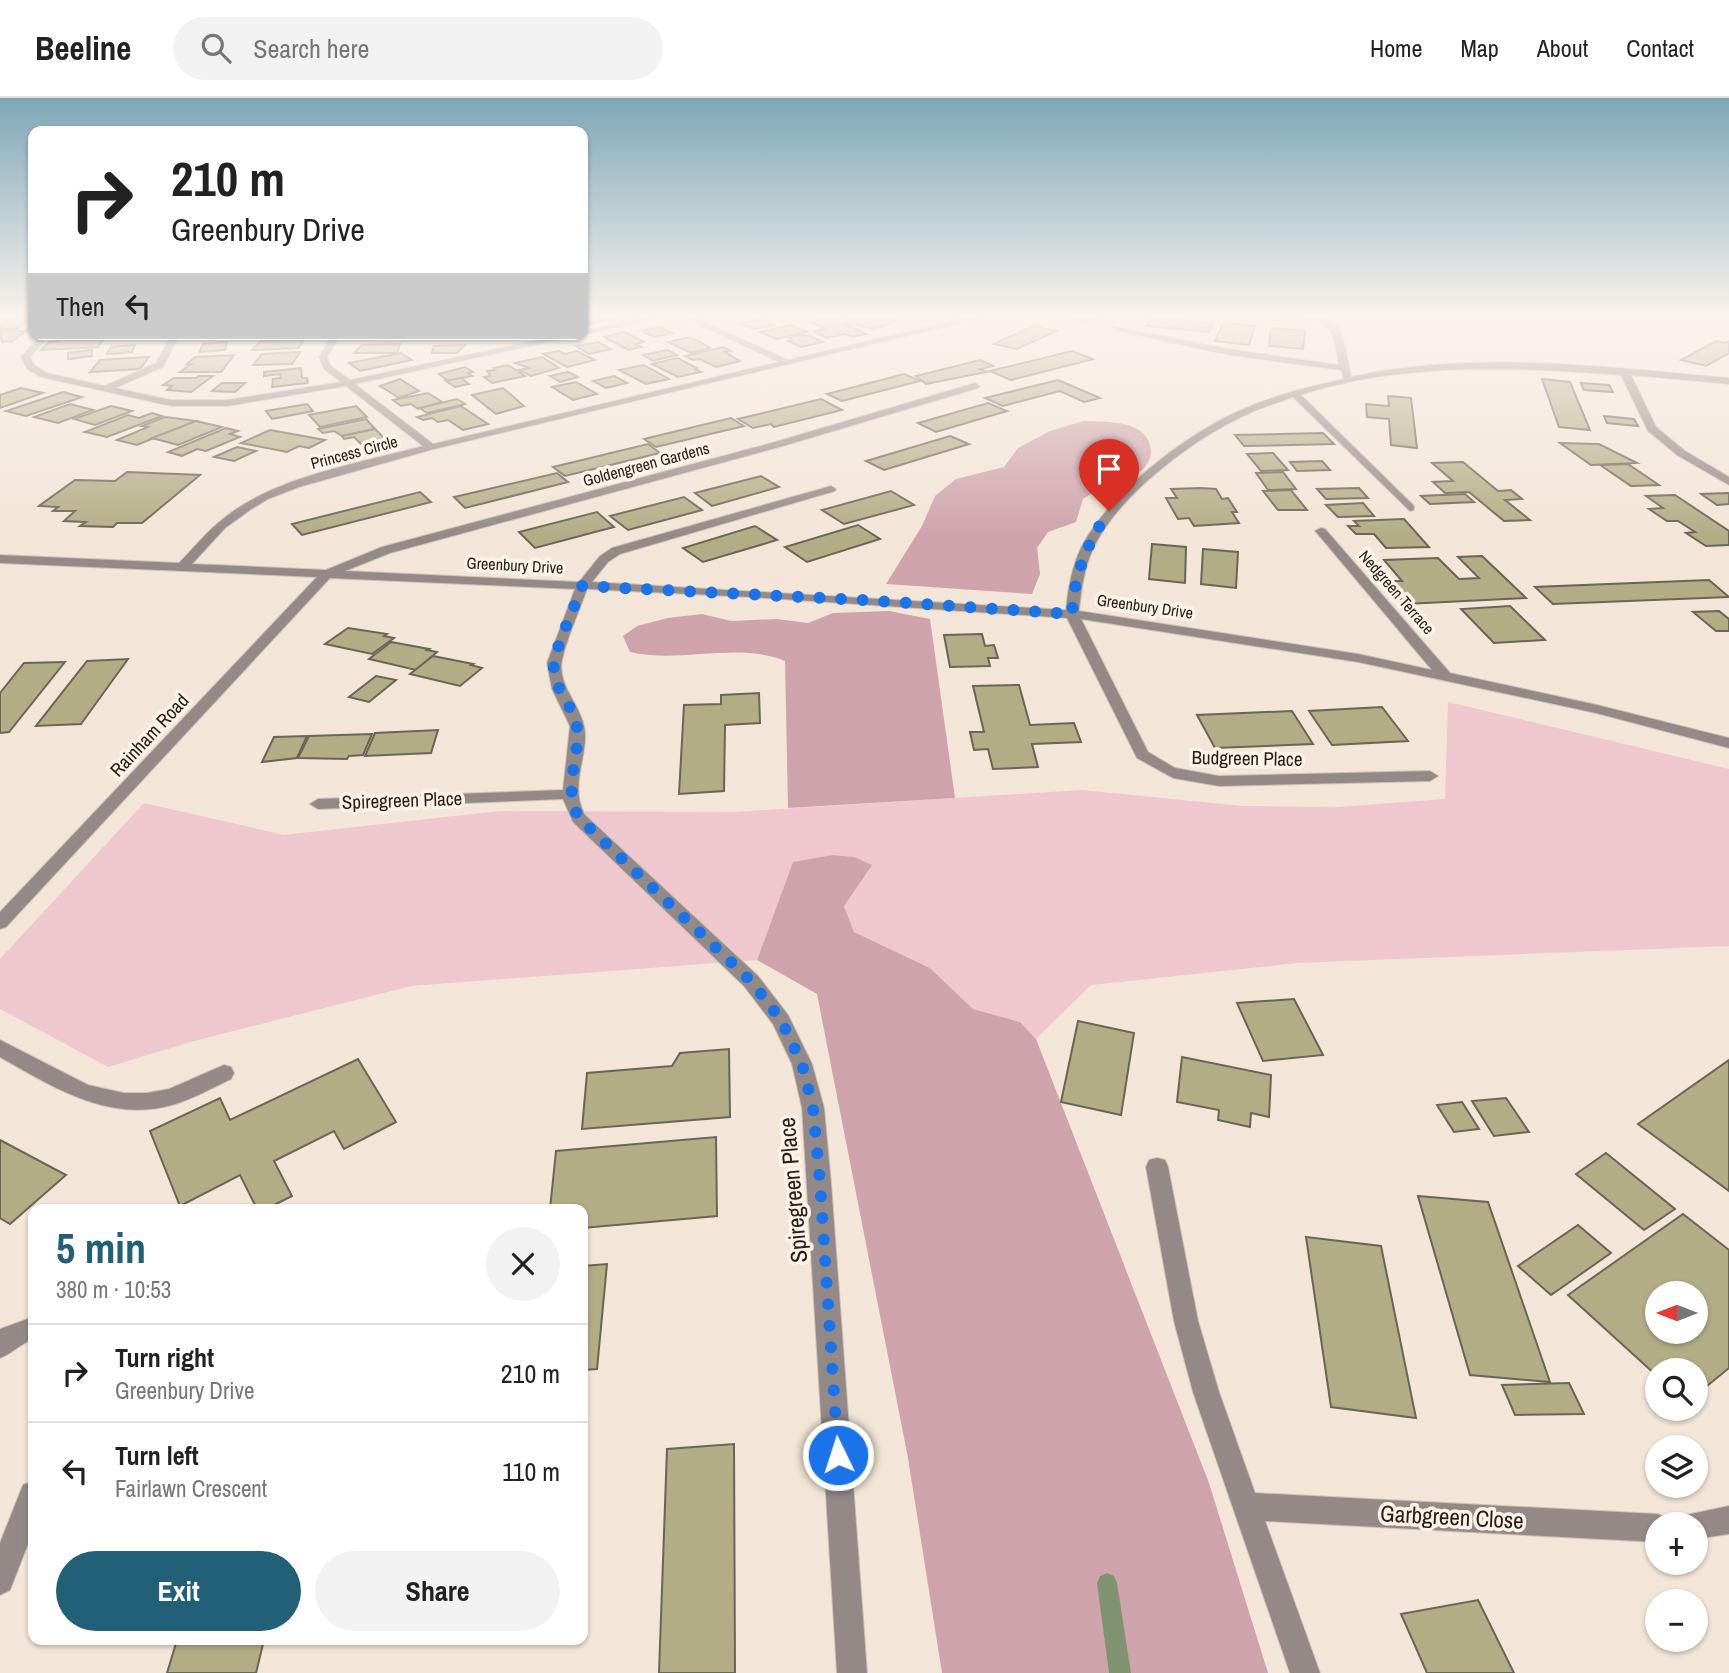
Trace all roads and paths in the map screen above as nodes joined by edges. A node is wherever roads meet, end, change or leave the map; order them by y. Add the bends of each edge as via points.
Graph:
1 (107, 388) edge
2 (320, 388) edge
3 (353, 388) edge
4 (680, 388) edge
5 (967, 388) edge
6 (1317, 388) edge
7 (1633, 388) edge
8 (1295, 394) junction
9 (431, 447) junction
10 (1729, 482) edge
11 (831, 489) dead end
12 (1410, 508) dead end
13 (1321, 531) dead end
14 (0, 559) edge
15 (182, 568) junction
16 (327, 574) junction
17 (582, 586) junction
18 (1072, 614) junction
19 (1445, 676) junction
20 (1729, 743) edge
21 (1430, 776) dead end
22 (570, 794) junction
23 (318, 804) dead end
24 (0, 923) edge
25 (0, 1048) edge
26 (223, 1073) dead end
27 (1157, 1167) dead end
28 (28, 1330) edge
29 (0, 1346) edge
30 (1247, 1506) junction
31 (28, 1508) edge
32 (1729, 1520) edge
33 (1708, 1523) edge
34 (1645, 1527) edge
35 (0, 1580) edge
36 (852, 1673) edge
37 (1305, 1673) edge

1 - 2 street via 171,403 200,404
3 - 9 street
4 - 9 street, Princess Circle
5 - 16 street, Goldengreen Gardens via 386,550
6 - 8 street
7 - 10 street via 1653,429 1681,453
8 - 12 street
8 - 18 street via 1243,413 1213,430 1109,511 1090,539 1081,564 1073,588
9 - 15 street, Princess Circle via 264,497 221,526
11 - 17 street via 623,548 604,559
13 - 19 street, Nedgreen Terrace
14 - 15 street, Greenbury Drive
15 - 16 street, Greenbury Drive
16 - 17 street, Greenbury Drive
16 - 24 street, Rainham Road
17 - 18 street, Greenbury Drive
17 - 22 street via 554,663 559,689 577,726
18 - 19 street, Greenbury Drive via 1284,645
18 - 21 street, Budgreen Place via 1142,755 1161,769 1187,778 1219,781
19 - 20 street, Greenbury Drive
22 - 23 street, Spiregreen Place
22 - 36 street, Spiregreen Place via 579,818 751,981 781,1020 802,1064 813,1108 820,1182
25 - 26 street via 106,1101 169,1098
27 - 30 street via 1186,1321
28 - 29 street via 11,1335
30 - 34 street, Garbgreen Close
30 - 37 street
31 - 35 street
32 - 33 street

